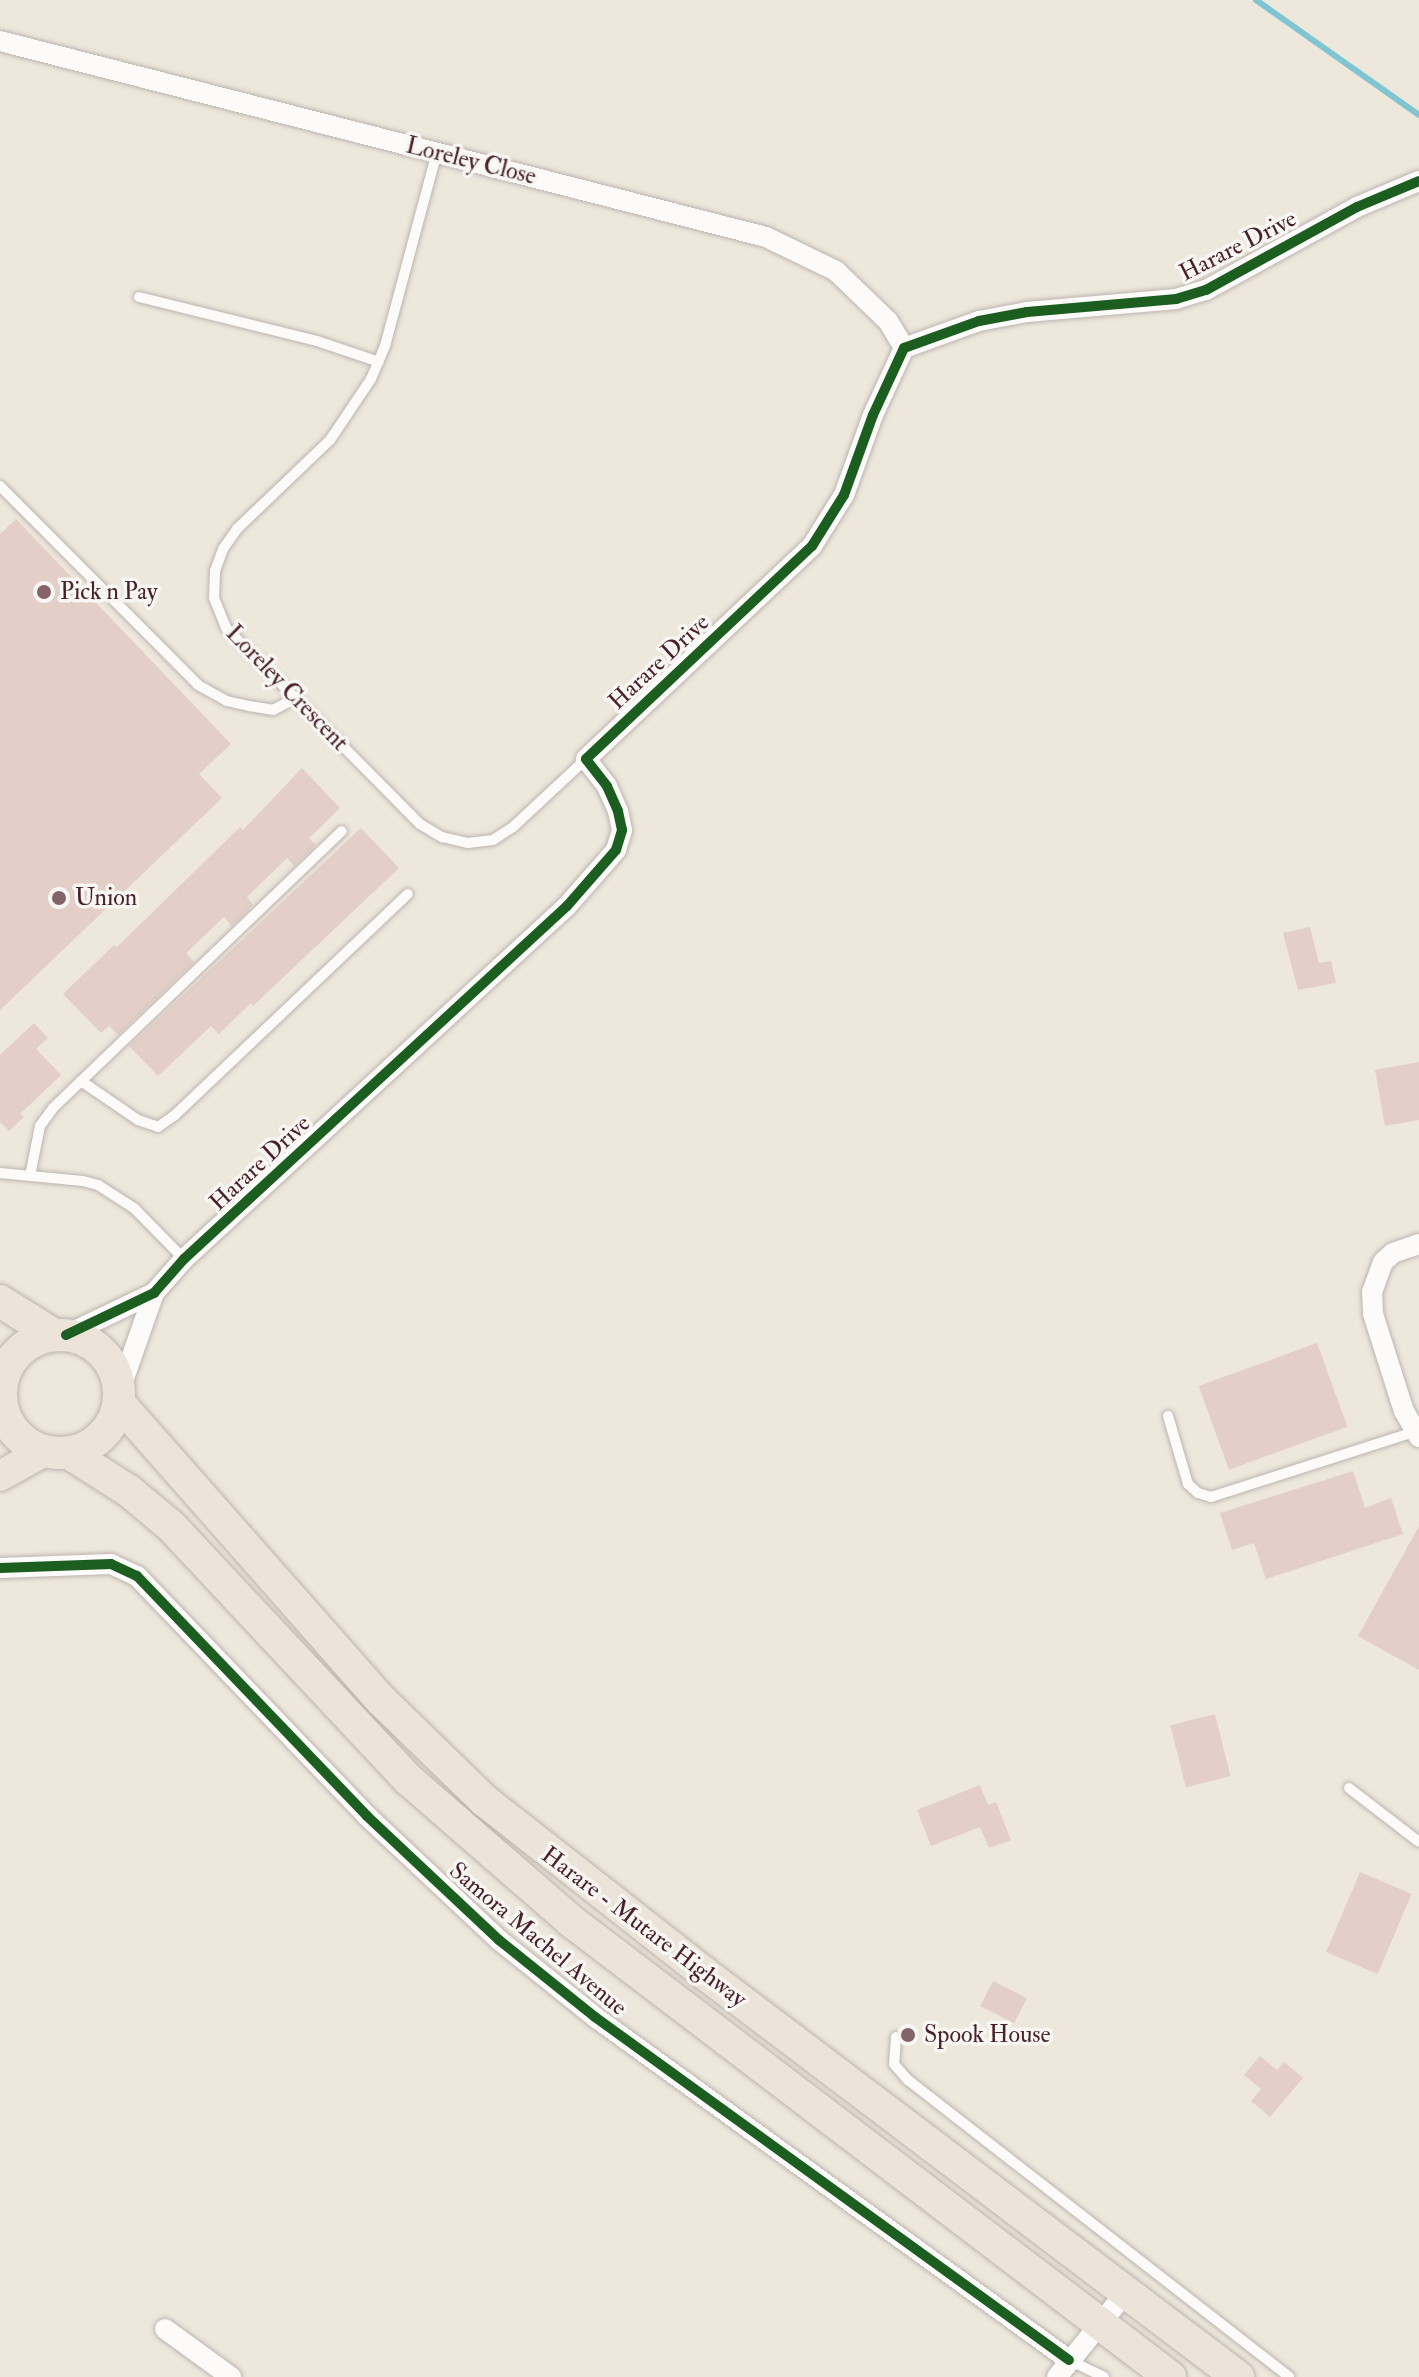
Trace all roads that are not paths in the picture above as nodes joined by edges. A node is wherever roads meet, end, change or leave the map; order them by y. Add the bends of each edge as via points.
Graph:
1 (0, 41) edge
2 (437, 152) junction
3 (1419, 181) edge
4 (139, 297) dead end
5 (904, 348) junction
6 (379, 362) junction
7 (0, 486) edge
8 (296, 698) junction
9 (586, 759) junction
10 (342, 831) dead end
11 (408, 894) dead end
12 (81, 1081) junction
13 (0, 1173) edge
14 (30, 1176) junction
15 (1419, 1244) edge
16 (184, 1259) junction
17 (154, 1293) junction
18 (0, 1301) edge
19 (60, 1335) junction
20 (1, 1393) edge
21 (119, 1396) junction
22 (1168, 1416) dead end
23 (1416, 1435) edge
24 (56, 1452) junction
25 (0, 1476) edge
26 (2, 1568) edge
27 (1349, 1788) dead end
28 (1419, 1842) edge
29 (896, 2037) dead end
30 (1126, 2292) junction
31 (1099, 2323) junction
32 (165, 2329) dead end
33 (1063, 2369) edge
34 (231, 2377) edge
35 (1104, 2377) edge
36 (1170, 2377) edge
37 (1238, 2377) edge
38 (1289, 2377) edge

1 - 2 street, Loreley Close
2 - 5 street, Loreley Close via 766,237 836,271 888,321
2 - 6 lane, Loreley Crescent
3 - 5 street, Harare Drive via 1357,207 1206,290 1176,299 979,321
4 - 6 lane via 317,341
5 - 9 street, Harare Drive via 844,495 812,546
6 - 8 lane, Loreley Crescent via 330,440 237,529 215,571 214,598 226,628
7 - 8 lane via 198,685 227,701 273,710
8 - 9 lane, Loreley Crescent via 420,824 458,842 493,840
9 - 16 street, Harare Drive via 618,811 622,830 616,850 567,906
10 - 12 lane
11 - 12 lane via 158,1127 138,1120
12 - 14 lane via 40,1126
13 - 14 lane
14 - 16 lane via 98,1185 134,1208
15 - 23 street via 1383,1262 1372,1292 1373,1314
16 - 17 street, Harare Drive
17 - 19 street, Harare Drive
17 - 21 street, Harare Drive
18 - 19 highway
19 - 20 highway via 26,1345 14,1355
19 - 21 highway via 86,1341 103,1353 114,1370
20 - 24 highway via 13,1430
21 - 24 highway via 113,1421 102,1436 87,1447
21 - 30 highway, Harare - Mutare Highway via 382,1701 485,1801
22 - 23 lane via 1188,1484 1211,1497
24 - 25 main road
24 - 31 highway, Harare - Mutare Highway via 129,1491 171,1526 398,1769 463,1830 639,1975
26 - 33 street, Samora Machel Avenue via 111,1564 137,1576 367,1816 499,1940
27 - 28 lane
29 - 38 lane via 894,2064 908,2080
30 - 31 street
30 - 37 highway, Harare - Mutare Highway
31 - 33 street
31 - 36 highway, Harare - Mutare Highway
32 - 34 street
33 - 35 lane

